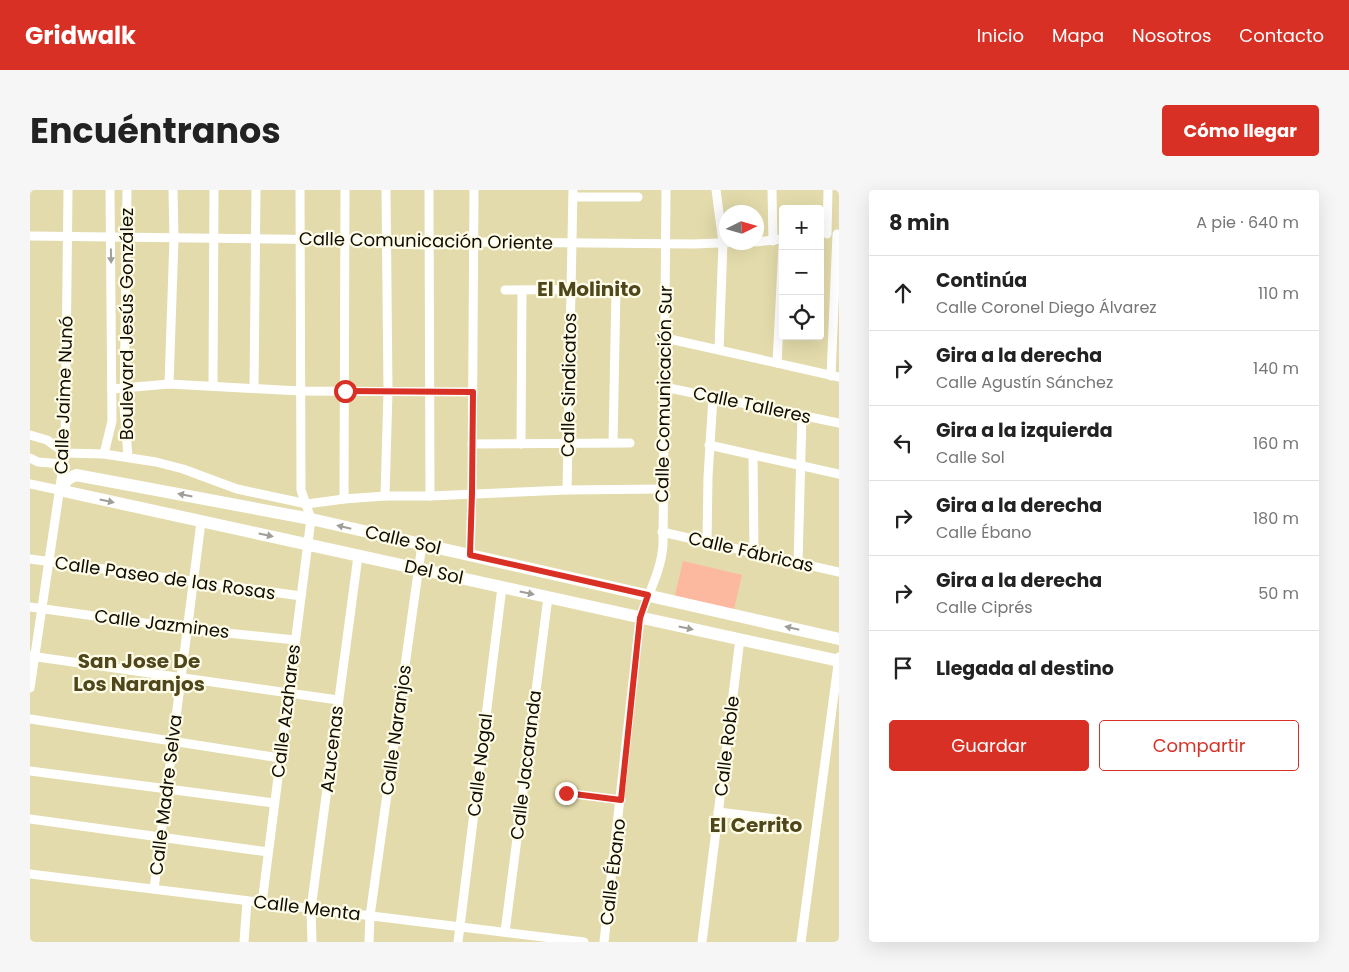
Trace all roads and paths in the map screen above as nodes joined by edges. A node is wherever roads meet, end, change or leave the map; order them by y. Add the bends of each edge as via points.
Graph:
1 (68, 190) edge
2 (110, 190) edge
3 (127, 190) edge
4 (173, 190) edge
5 (214, 190) edge
6 (256, 190) edge
7 (300, 190) edge
8 (345, 190) edge
9 (386, 190) edge
10 (429, 190) edge
11 (474, 190) edge
12 (666, 190) edge
13 (716, 190) edge
14 (772, 190) edge
15 (828, 190) edge
16 (573, 193) edge
17 (617, 193) edge
18 (638, 197) dead end
19 (719, 213) edge
20 (824, 234) edge
21 (838, 234) edge
22 (30, 236) edge
23 (68, 237) junction
24 (110, 238) junction
25 (126, 238) junction
26 (174, 239) junction
27 (215, 239) junction
28 (256, 239) junction
29 (300, 239) junction
30 (345, 240) junction
31 (778, 240) edge
32 (764, 241) edge
33 (474, 242) junction
34 (388, 244) junction
35 (572, 244) junction
36 (665, 244) junction
37 (719, 244) edge
38 (430, 245) junction
39 (723, 250) edge
40 (783, 250) edge
41 (616, 289) junction
42 (627, 289) dead end
43 (505, 290) dead end
44 (522, 290) junction
45 (571, 290) junction
46 (665, 338) junction
47 (719, 350) junction
48 (777, 363) junction
49 (835, 377) edge
50 (169, 384) junction
51 (213, 386) junction
52 (664, 387) junction
53 (124, 388) junction
54 (254, 388) junction
55 (112, 390) junction
56 (300, 390) junction
57 (345, 391) junction
58 (388, 391) junction
59 (430, 392) junction
60 (473, 392) junction
61 (714, 397) junction
62 (124, 407) junction
63 (802, 415) junction
64 (112, 421) junction
65 (839, 423) edge
66 (30, 435) edge
67 (613, 443) junction
68 (630, 443) dead end
69 (472, 444) junction
70 (521, 444) junction
71 (568, 444) junction
72 (710, 445) junction
73 (65, 453) junction
74 (104, 454) junction
75 (754, 455) junction
76 (128, 457) junction
77 (30, 458) edge
78 (63, 464) junction
79 (801, 465) junction
80 (839, 474) edge
81 (30, 484) edge
82 (663, 489) junction
83 (59, 490) junction
84 (567, 490) junction
85 (472, 493) junction
86 (385, 496) junction
87 (430, 496) junction
88 (344, 499) junction
89 (307, 504) junction
90 (310, 519) junction
91 (201, 522) junction
92 (662, 532) junction
93 (707, 542) junction
94 (307, 544) junction
95 (422, 544) junction
96 (754, 553) junction
97 (470, 555) junction
98 (358, 556) junction
99 (30, 559) edge
100 (48, 562) junction
101 (798, 563) junction
102 (418, 569) junction
103 (839, 572) edge
104 (193, 582) junction
105 (502, 587) junction
106 (648, 595) junction
107 (301, 596) junction
108 (548, 597) junction
109 (30, 607) edge
110 (41, 609) junction
111 (640, 618) junction
112 (187, 629) junction
113 (740, 639) junction
114 (839, 639) edge
115 (295, 640) junction
116 (32, 657) edge
117 (839, 659) edge
118 (181, 678) junction
119 (30, 688) edge
120 (288, 693) junction
121 (338, 700) junction
122 (30, 719) edge
123 (173, 741) junction
124 (280, 758) junction
125 (30, 770) edge
126 (167, 789) junction
127 (566, 793) dead end
128 (621, 800) junction
129 (274, 803) junction
130 (718, 812) junction
131 (30, 818) edge
132 (784, 820) dead end
133 (161, 837) junction
134 (268, 852) junction
135 (30, 874) edge
136 (154, 889) junction
137 (247, 901) junction
138 (262, 903) junction
139 (312, 909) junction
140 (370, 916) junction
141 (460, 927) junction
142 (505, 932) junction
143 (244, 942) edge
144 (312, 942) edge
145 (369, 942) edge
146 (458, 942) edge
147 (584, 942) edge
148 (604, 942) edge
149 (702, 942) edge
150 (801, 942) edge

1 - 23 street, Calle Jaime Nunó
2 - 24 street, Boulevard Jesús González
3 - 25 street, Boulevard Jesús González
4 - 26 street
5 - 27 street
6 - 28 street
7 - 29 street, Calle Azahares
8 - 30 street
9 - 34 street
10 - 38 street
11 - 33 street
12 - 36 street, Calle Comunicación Sur
13 - 19 street
14 - 31 street
15 - 20 street
16 - 17 street
16 - 35 street, Calle Sindicatos
17 - 18 street
20 - 21 street
21 - 49 street
22 - 23 street, Calle Comunicación Oriente
23 - 24 street, Calle Comunicación Oriente
23 - 73 street, Calle Jaime Nunó
24 - 25 street, Calle Comunicación Oriente
24 -> 55 street, Boulevard Jesús González
25 - 26 street, Calle Comunicación Oriente
25 - 53 street, Boulevard Jesús González
26 - 27 street, Calle Comunicación Oriente
26 - 50 street
27 - 28 street, Calle Comunicación Oriente
27 - 51 street
28 - 29 street, Calle Comunicación Oriente
28 - 54 street
29 - 30 street, Calle Comunicación Oriente
29 - 56 street, Calle Azahares
30 - 34 street, Calle Comunicación Oriente
30 - 57 street
31 - 32 street
33 - 35 street, Calle Comunicación Oriente
33 - 38 street, Calle Comunicación Oriente
33 - 60 street
34 - 38 street, Calle Comunicación Oriente
34 - 58 street
35 - 36 street, Calle Comunicación Oriente
35 - 45 street, Calle Sindicatos
36 - 37 street, Calle Comunicación Oriente
36 - 46 street, Calle Comunicación Sur
38 - 59 street
39 - 47 street
40 - 48 street
41 - 42 street
41 - 45 street
41 - 67 street
43 - 44 street
44 - 45 street
44 - 70 street
45 - 71 street, Calle Sindicatos
46 - 47 street
46 - 52 street, Calle Comunicación Sur
47 - 48 street
48 - 49 street
50 - 51 street
50 - 53 street
51 - 54 street
52 - 61 street, Calle Talleres
52 - 82 street, Calle Comunicación Sur
53 - 55 street
53 - 62 street, Boulevard Jesús González
54 - 56 street
55 - 64 street, Boulevard Jesús González
56 - 57 street
56 - 89 street, Calle Azahares via 301,490
57 - 58 street
57 - 88 street
58 - 59 street
58 - 86 street
59 - 60 street
59 - 87 street
60 - 69 street
61 - 63 street, Calle Talleres
61 - 72 street
62 - 64 street
62 - 76 street, Boulevard Jesús González
63 - 65 street, Calle Talleres
63 - 79 street
64 - 74 street, Boulevard Jesús González
66 - 73 street via 47,440
67 - 68 street
67 - 71 street
69 - 70 street
69 - 85 street
70 - 71 street
71 - 84 street, Calle Sindicatos
72 - 75 street
72 - 93 street
73 - 74 street
73 - 78 street, Calle Jaime Nunó
74 - 76 street
75 - 79 street
75 - 96 street
76 - 89 street via 183,469 237,489
77 - 78 street via 38,462
78 - 83 street, Calle Jaime Nunó
79 - 80 street
79 - 101 street
81 - 83 street, Del Sol
82 - 84 street
82 - 92 street, Calle Comunicación Sur
90 -> 83 street, Calle Sol via 76,475
83 -> 91 street, Del Sol
83 - 100 street, Calle Jaime Nunó
84 - 85 street
85 - 87 street
85 - 97 street
86 - 87 street
86 - 88 street
88 - 89 street
89 - 90 street, Calle Azahares
90 - 94 street, Calle Azahares
95 -> 90 street, Calle Sol
91 -> 94 street, Del Sol
91 - 104 street, Calle Madre Selva
92 - 93 street, Calle Fábricas
92 - 106 street, Calle Comunicación Sur via 660,565
93 - 96 street, Calle Fábricas
94 - 98 street, Del Sol
94 - 107 street, Calle Azahares
95 - 97 street, Calle Sol
95 - 102 street, Calle Naranjos
96 - 101 street, Calle Fábricas
97 - 106 street, Calle Sol
98 - 102 street, Del Sol
98 - 121 street, Azucenas
99 - 100 street, Calle Paseo de las Rosas
100 - 104 street, Calle Paseo de las Rosas
100 - 110 street, Calle Jaime Nunó
101 - 103 street, Calle Fábricas
102 - 105 street, Del Sol
102 - 140 street, Calle Naranjos
104 - 107 street, Calle Paseo de las Rosas
104 - 112 street, Calle Madre Selva
105 -> 108 street, Del Sol
105 - 141 street, Calle Nogal
106 - 111 street, Calle Ébano
114 -> 106 street, Calle Sol
107 - 115 street, Calle Azahares
108 - 111 street, Del Sol
108 - 142 street, Calle Jacaranda
109 - 110 street, Calle Jazmines
110 - 112 street, Calle Jazmines
110 - 116 street, Calle Jaime Nunó
111 -> 113 street, Del Sol
111 - 128 street, Calle Ébano
112 - 115 street, Calle Jazmines
112 - 118 street, Calle Madre Selva
113 - 117 street, Del Sol
113 - 130 street, Calle Roble
115 - 120 street, Calle Azahares
116 - 118 street
116 - 119 street, Calle Jaime Nunó
117 - 150 street
118 - 120 street
118 - 123 street, Calle Madre Selva
120 - 121 street
120 - 124 street, Calle Azahares
121 - 139 street, Azucenas
122 - 123 street
123 - 124 street
123 - 126 street, Calle Madre Selva
124 - 129 street, Calle Azahares
125 - 126 street
126 - 129 street
126 - 133 street, Calle Madre Selva
127 - 128 street
128 - 148 street, Calle Ébano
129 - 134 street, Calle Azahares
130 - 132 street
130 - 149 street, Calle Roble
131 - 133 street
133 - 134 street
133 - 136 street, Calle Madre Selva
134 - 138 street, Calle Azahares
135 - 136 street, Calle Menta
136 - 137 street, Calle Menta
137 - 138 street, Calle Menta
137 - 143 street
138 - 139 street, Calle Menta
139 - 140 street, Calle Menta
139 - 144 street, Azucenas
140 - 141 street, Calle Menta
140 - 145 street, Calle Naranjos
141 - 142 street, Calle Menta
141 - 146 street, Calle Nogal
142 - 147 street, Calle Menta

